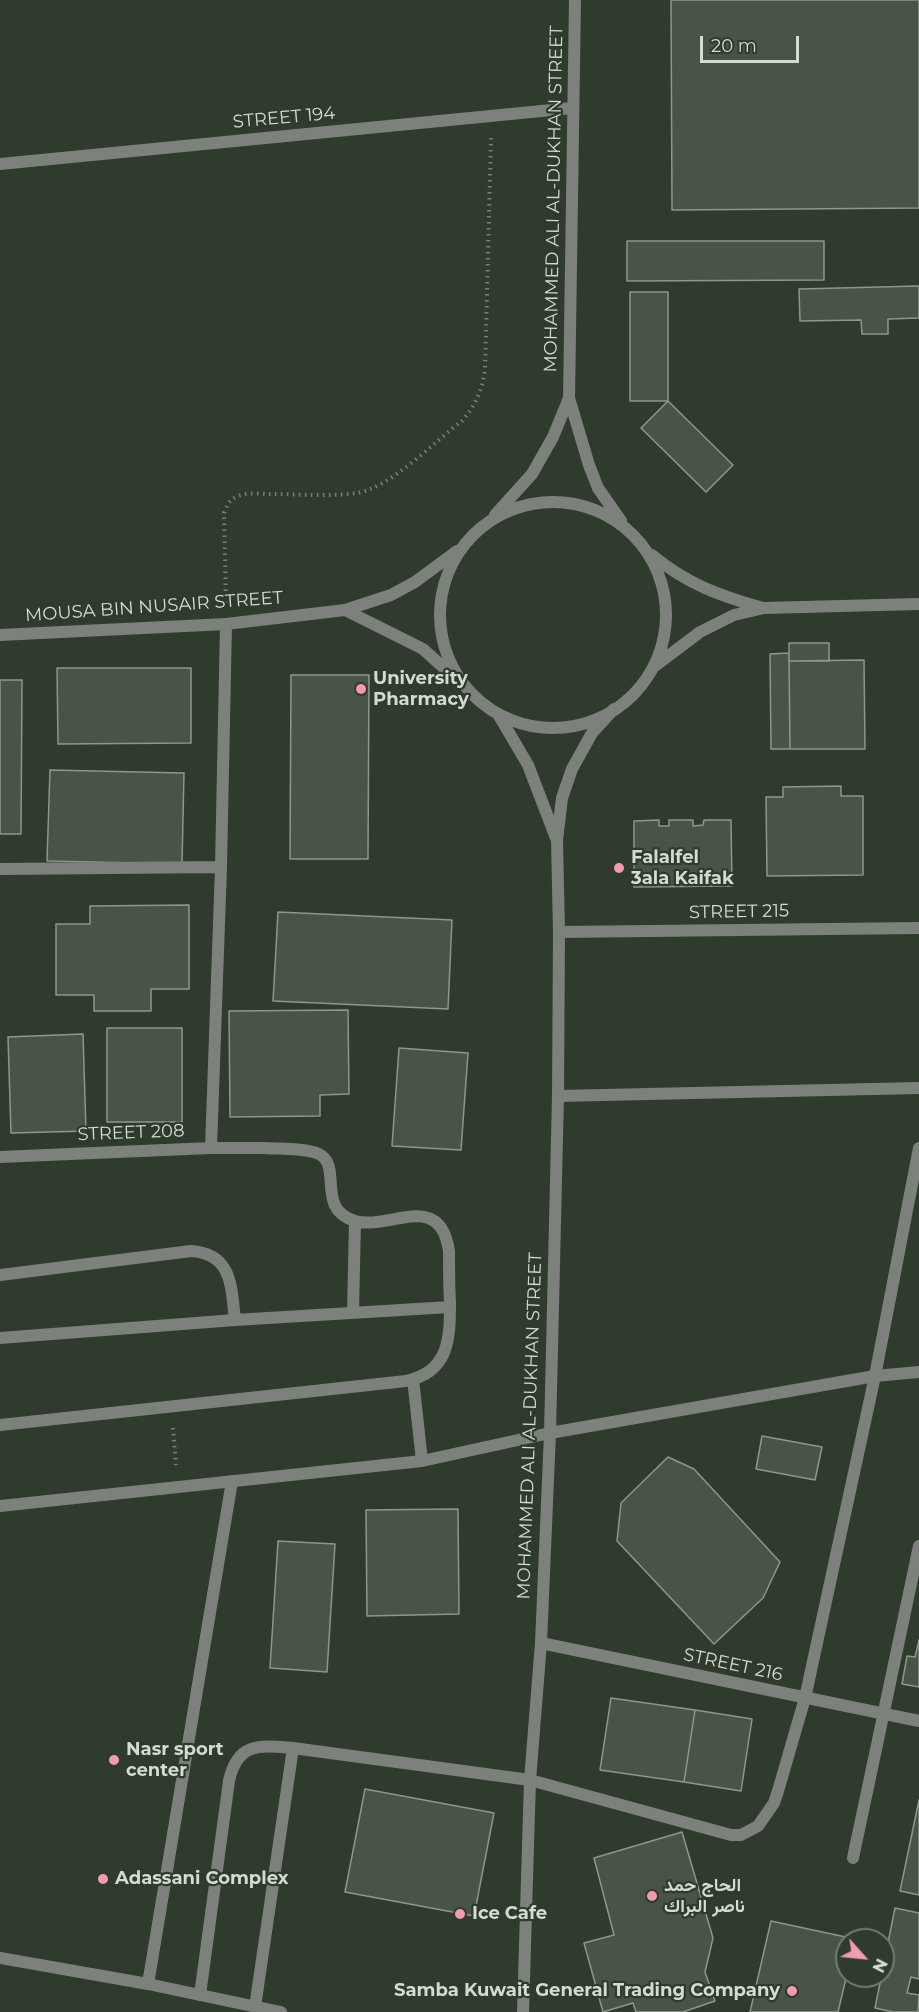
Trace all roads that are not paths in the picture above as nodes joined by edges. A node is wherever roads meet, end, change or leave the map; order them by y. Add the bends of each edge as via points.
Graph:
1 (575, 0) edge
2 (572, 108) junction
3 (0, 164) edge
4 (569, 398) junction
5 (491, 520) junction
6 (623, 525) junction
7 (466, 542) junction
8 (650, 554) junction
9 (919, 604) edge
10 (764, 608) junction
11 (345, 610) junction
12 (226, 624) junction
13 (0, 635) edge
14 (655, 666) junction
15 (471, 694) junction
16 (614, 710) junction
17 (498, 714) junction
18 (557, 840) junction
19 (221, 867) junction
20 (0, 869) edge
21 (919, 928) edge
22 (559, 932) junction
23 (919, 1088) edge
24 (558, 1096) junction
25 (211, 1148) junction
26 (919, 1148) edge
27 (0, 1157) edge
28 (354, 1221) junction
29 (0, 1275) edge
30 (450, 1306) junction
31 (353, 1313) junction
32 (235, 1320) junction
33 (0, 1338) edge
34 (919, 1372) edge
35 (875, 1376) junction
36 (413, 1379) junction
37 (0, 1425) edge
38 (550, 1433) junction
39 (422, 1461) junction
40 (232, 1481) junction
41 (0, 1506) edge
42 (919, 1546) edge
43 (541, 1643) junction
44 (805, 1698) junction
45 (882, 1713) junction
46 (919, 1721) edge
47 (293, 1748) junction
48 (530, 1780) junction
49 (853, 1858) dead end
50 (0, 1958) edge
51 (148, 1984) junction
52 (200, 1995) junction
53 (255, 2007) junction
54 (281, 2012) edge
55 (523, 2012) edge

1 - 2 street, MOHAMMED ALI AL-DUKHAN STREET
2 - 3 street, STREET 194
2 - 4 street, MOHAMMED ALI AL-DUKHAN STREET
4 - 5 street, MOHAMMED ALI AL-DUKHAN STREET via 532,474
4 - 6 street, MOHAMMED ALI AL-DUKHAN STREET via 595,481
5 - 6 street via 523,505 558,501 593,508
5 - 7 street, MOUSA BIN NUSAIR STREET
6 - 8 street
7 - 11 street, MOUSA BIN NUSAIR STREET via 392,595
7 - 15 street via 449,570 440,602 442,636 452,667
8 - 10 street via 694,584
8 - 14 street via 664,590 666,629
9 - 10 street
10 - 14 street via 734,615 700,632
11 - 12 street, MOUSA BIN NUSAIR STREET
11 - 15 street via 423,649
12 - 13 street, MOUSA BIN NUSAIR STREET
12 - 19 street
14 - 16 street via 632,697
15 - 17 street
16 - 17 street via 599,719 566,728 531,727
16 - 18 street, MOHAMMED ALI AL-DUKHAN STREET via 592,733 572,769 562,798
17 - 18 street, MOHAMMED ALI AL-DUKHAN STREET via 528,765
18 - 22 street, MOHAMMED ALI AL-DUKHAN STREET
19 - 20 street
19 - 25 street
21 - 22 street, STREET 215
22 - 24 street, MOHAMMED ALI AL-DUKHAN STREET
23 - 24 street
24 - 38 street, MOHAMMED ALI AL-DUKHAN STREET
25 - 27 street, STREET 208
25 - 28 street, STREET 208 via 264,1148 324,1156 333,1203
26 - 35 street
28 - 30 street via 420,1216 432,1220 447,1239
28 - 31 street
29 - 32 street via 203,1252 214,1257 227,1272
30 - 31 street
30 - 36 street via 446,1351 438,1363
31 - 32 street
32 - 33 street
34 - 35 street
35 - 38 street
35 - 44 street
36 - 37 street
36 - 39 street
38 - 39 street
38 - 43 street, MOHAMMED ALI AL-DUKHAN STREET
39 - 40 street
40 - 41 street
40 - 51 street
42 - 45 street
43 - 44 street, STREET 216
43 - 48 street, MOHAMMED ALI AL-DUKHAN STREET
44 - 45 street, STREET 216
44 - 48 street via 774,1803 758,1826 741,1835 706,1830
45 - 46 street, STREET 216
45 - 49 street
47 - 48 street
47 - 52 street via 254,1747 240,1757 231,1772
47 - 53 street
48 - 55 street, MOHAMMED ALI AL-DUKHAN STREET
50 - 51 street
51 - 52 street
52 - 53 street
53 - 54 street

